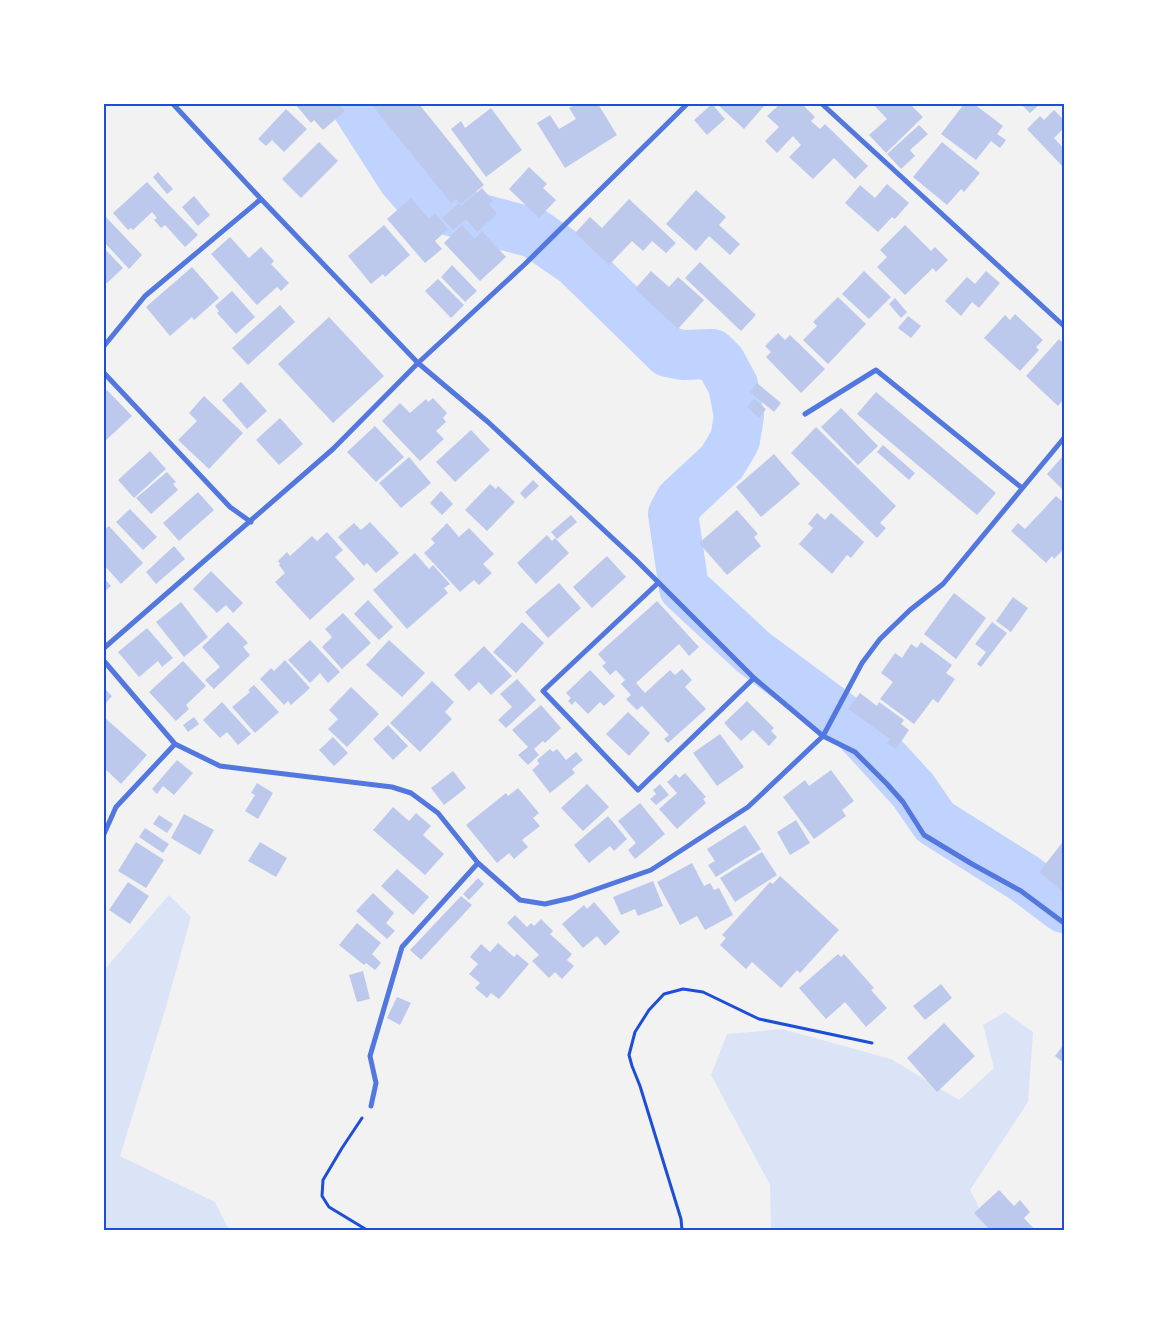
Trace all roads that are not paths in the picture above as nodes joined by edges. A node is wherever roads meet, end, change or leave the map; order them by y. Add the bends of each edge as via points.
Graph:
1 (173, 104) edge
2 (687, 104) edge
3 (822, 104) edge
4 (261, 199) junction
5 (1064, 326) edge
6 (104, 346) edge
7 (418, 363) junction
8 (105, 377) edge
9 (805, 414) dead end
10 (1064, 438) edge
11 (1022, 488) junction
12 (250, 522) junction
13 (658, 583) junction
14 (104, 648) edge
15 (104, 661) edge
16 (754, 678) junction
17 (824, 735) junction
18 (175, 744) junction
19 (104, 834) edge
20 (478, 862) junction
21 (1064, 923) edge
22 (371, 1106) road end

1 - 4 street
2 - 7 street via 525,264
3 - 5 street
4 - 6 street via 145,296
4 - 7 street
7 - 12 street via 333,449
7 - 13 street via 488,422
8 - 12 street via 230,507
9 - 11 street via 876,370
10 - 11 street
11 - 17 street via 943,584 880,639 862,663
12 - 14 street
13 - 16 street
13 - 16 street via 543,691 638,790
15 - 18 street
16 - 17 street
17 - 20 street via 748,807 651,870 545,904 520,900
17 - 21 street via 855,752 887,784 924,835 1022,891
18 - 19 street via 116,807
18 - 20 street via 220,766 392,787 411,793 438,814
20 - 22 street via 402,947 370,1056 376,1083

